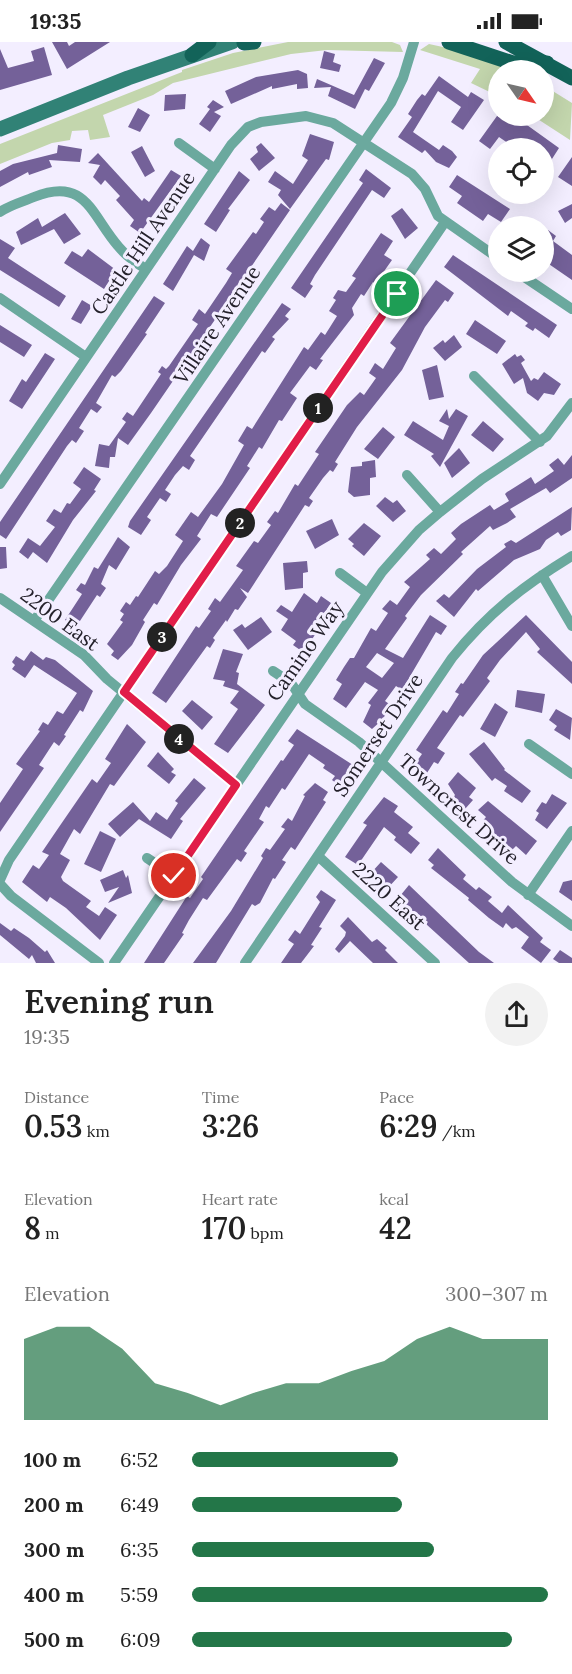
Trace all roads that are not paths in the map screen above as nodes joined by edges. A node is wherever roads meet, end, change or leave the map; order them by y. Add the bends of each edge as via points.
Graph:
1 (209, 42) edge
2 (243, 42) edge
3 (414, 42) edge
4 (449, 42) edge
5 (506, 42) edge
6 (192, 55) junction
7 (504, 60) edge
8 (541, 60) edge
9 (554, 67) edge
10 (572, 78) edge
11 (0, 129) edge
12 (364, 142) junction
13 (179, 144) dead end
14 (215, 169) junction
15 (0, 212) edge
16 (445, 222) junction
17 (488, 251) edge
18 (146, 270) junction
19 (532, 282) edge
20 (0, 298) edge
21 (572, 309) edge
22 (86, 357) junction
23 (474, 376) dead end
24 (572, 403) edge
25 (540, 442) junction
26 (407, 475) dead end
27 (0, 484) edge
28 (440, 512) junction
29 (572, 556) edge
30 (340, 573) dead end
31 (542, 575) junction
32 (367, 593) junction
33 (0, 598) edge
34 (34, 621) junction
35 (572, 626) edge
36 (273, 671) dead end
37 (124, 692) junction
38 (297, 693) junction
39 (530, 744) dead end
40 (381, 763) junction
41 (572, 774) edge
42 (236, 785) junction
43 (572, 831) edge
44 (318, 856) junction
45 (147, 858) dead end
46 (174, 876) junction
47 (0, 880) edge
48 (0, 884) edge
49 (528, 895) junction
50 (572, 926) edge
51 (99, 963) edge
52 (114, 963) edge
53 (245, 963) edge
54 (435, 963) edge

1 - 6 main road
2 - 6 main road
3 - 12 street, Villaire Avenue via 398,92
4 - 7 main road
5 - 8 main road
6 - 11 main road
9 - 10 main road
12 - 14 street, Castle Hill Avenue via 318,118 261,122 239,135
12 - 16 street, Castle Hill Avenue via 419,181 433,211
12 - 34 street, Villaire Avenue
13 - 14 street
14 - 18 street, Castle Hill Avenue
15 - 18 street via 44,193 72,193 90,205 118,246
16 - 17 street, Castle Hill Avenue
16 - 37 street
18 - 22 street, Castle Hill Avenue
19 - 21 street
20 - 22 street
22 - 27 street, Castle Hill Avenue
23 - 25 street
24 - 25 street, Camino Way
25 - 28 street, Camino Way
26 - 28 street
28 - 32 street, Camino Way via 402,549
29 - 31 street, Somerset Drive
30 - 32 street
31 - 35 street
31 - 40 street, Somerset Drive via 500,605 474,631
32 - 38 street, Camino Way
33 - 34 street, 2200 East
34 - 37 street, 2200 East via 84,655
36 - 38 street, Towncrest Drive via 291,683
37 - 42 street, 2200 East
37 - 47 street via 9,860
38 - 40 street, Towncrest Drive via 305,704
38 - 42 street, Camino Way
39 - 41 street
40 - 44 street, Somerset Drive
40 - 49 street, Towncrest Drive
42 - 46 street, Camino Way
43 - 49 street
44 - 53 street, Somerset Drive
44 - 54 street, 2220 East
45 - 46 street
46 - 52 street, Camino Way
48 - 51 street
49 - 50 street, Towncrest Drive

